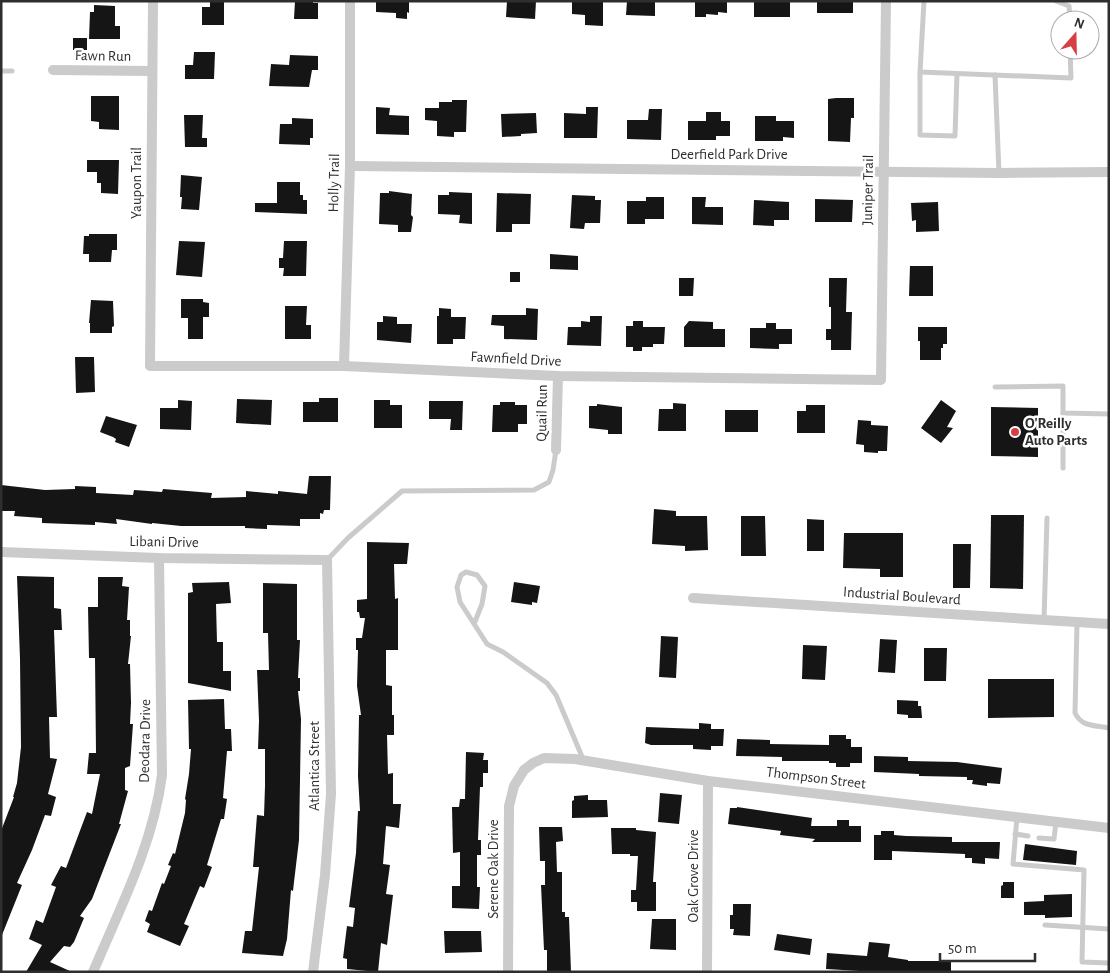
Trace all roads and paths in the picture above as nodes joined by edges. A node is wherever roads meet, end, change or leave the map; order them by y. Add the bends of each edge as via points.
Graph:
1 (153, 1) edge
2 (350, 1) edge
3 (886, 1) edge
4 (924, 1) edge
5 (1056, 1) edge
6 (1069, 10) edge
7 (1070, 60) edge
8 (53, 70) dead end
9 (12, 71) dead end
10 (152, 71) junction
11 (1, 72) edge
12 (920, 72) junction
13 (957, 74) junction
14 (994, 75) junction
15 (350, 166) junction
16 (884, 171) junction
17 (1109, 172) edge
18 (999, 173) junction
19 (150, 366) joint
20 (344, 366) junction
21 (558, 376) junction
22 (880, 380) joint
23 (996, 387) dead end
24 (1064, 413) junction
25 (1109, 414) edge
26 (556, 450) joint
27 (1063, 468) dead end
28 (1047, 518) dead end
29 (1, 552) edge
30 (159, 558) junction
31 (327, 560) junction
32 (693, 598) dead end
33 (1044, 620) junction
34 (1077, 623) junction
35 (474, 624) junction
36 (1109, 624) edge
37 (1109, 728) edge
38 (583, 760) junction
39 (524, 770) joint
40 (708, 781) junction
41 (1017, 817) junction
42 (1056, 822) junction
43 (1109, 828) edge
44 (1016, 834) junction
45 (1028, 836) dead end
46 (1039, 838) dead end
47 (1045, 925) dead end
48 (1083, 928) junction
49 (1109, 929) edge
50 (1109, 963) edge
51 (93, 972) edge
52 (313, 972) edge
53 (508, 972) edge
54 (707, 972) edge

1 - 10 street, Yaupon Trail
2 - 15 street, Holly Trail
3 - 16 street, Juniper Trail
4 - 12 lane
5 - 6 lane via 1069,6
7 - 14 lane via 1071,78
8 - 10 street, Fawn Run
9 - 11 lane
10 - 19 street, Yaupon Trail
12 - 13 lane
12 - 13 lane via 920,135 955,136
13 - 14 lane
14 - 18 lane
15 - 16 street, Deerfield Park Drive
15 - 20 street, Holly Trail
16 - 18 street, Deerfield Park Drive
16 - 22 street, Juniper Trail
17 - 18 street, Deerfield Park Drive
19 - 20 street, Fawnfield Drive
20 - 21 street, Fawnfield Drive
21 - 22 street, Fawnfield Drive
21 - 26 street, Quail Run
23 - 24 lane via 1063,386
24 - 25 lane
24 - 27 lane
26 - 31 lane via 549,482 534,490 402,491
28 - 33 lane
29 - 30 street, Libani Drive
30 - 31 street, Libani Drive
30 - 51 street, Deodara Drive via 162,765 159,794 145,850
31 - 52 street, Atlantica Street via 331,794
32 - 33 street, Industrial Boulevard
33 - 34 street, Industrial Boulevard
34 - 36 street, Industrial Boulevard
34 - 37 lane via 1075,712 1084,724
35 - 35 lane via 460,602 457,587 461,575 466,572 477,575 485,586
35 - 38 lane via 487,644 531,671 556,695
38 - 39 street, Thompson Street via 544,758
38 - 40 street, Thompson Street
39 - 53 street, Serene Oak Drive via 514,786 509,806
40 - 41 street, Thompson Street
40 - 54 street, Oak Grove Drive
41 - 42 street, Thompson Street
41 - 44 lane
42 - 43 street, Thompson Street
42 - 46 lane via 1054,839
44 - 45 lane
44 - 48 lane via 1013,864 1084,870
47 - 48 lane
48 - 49 lane
48 - 50 lane via 1082,962

